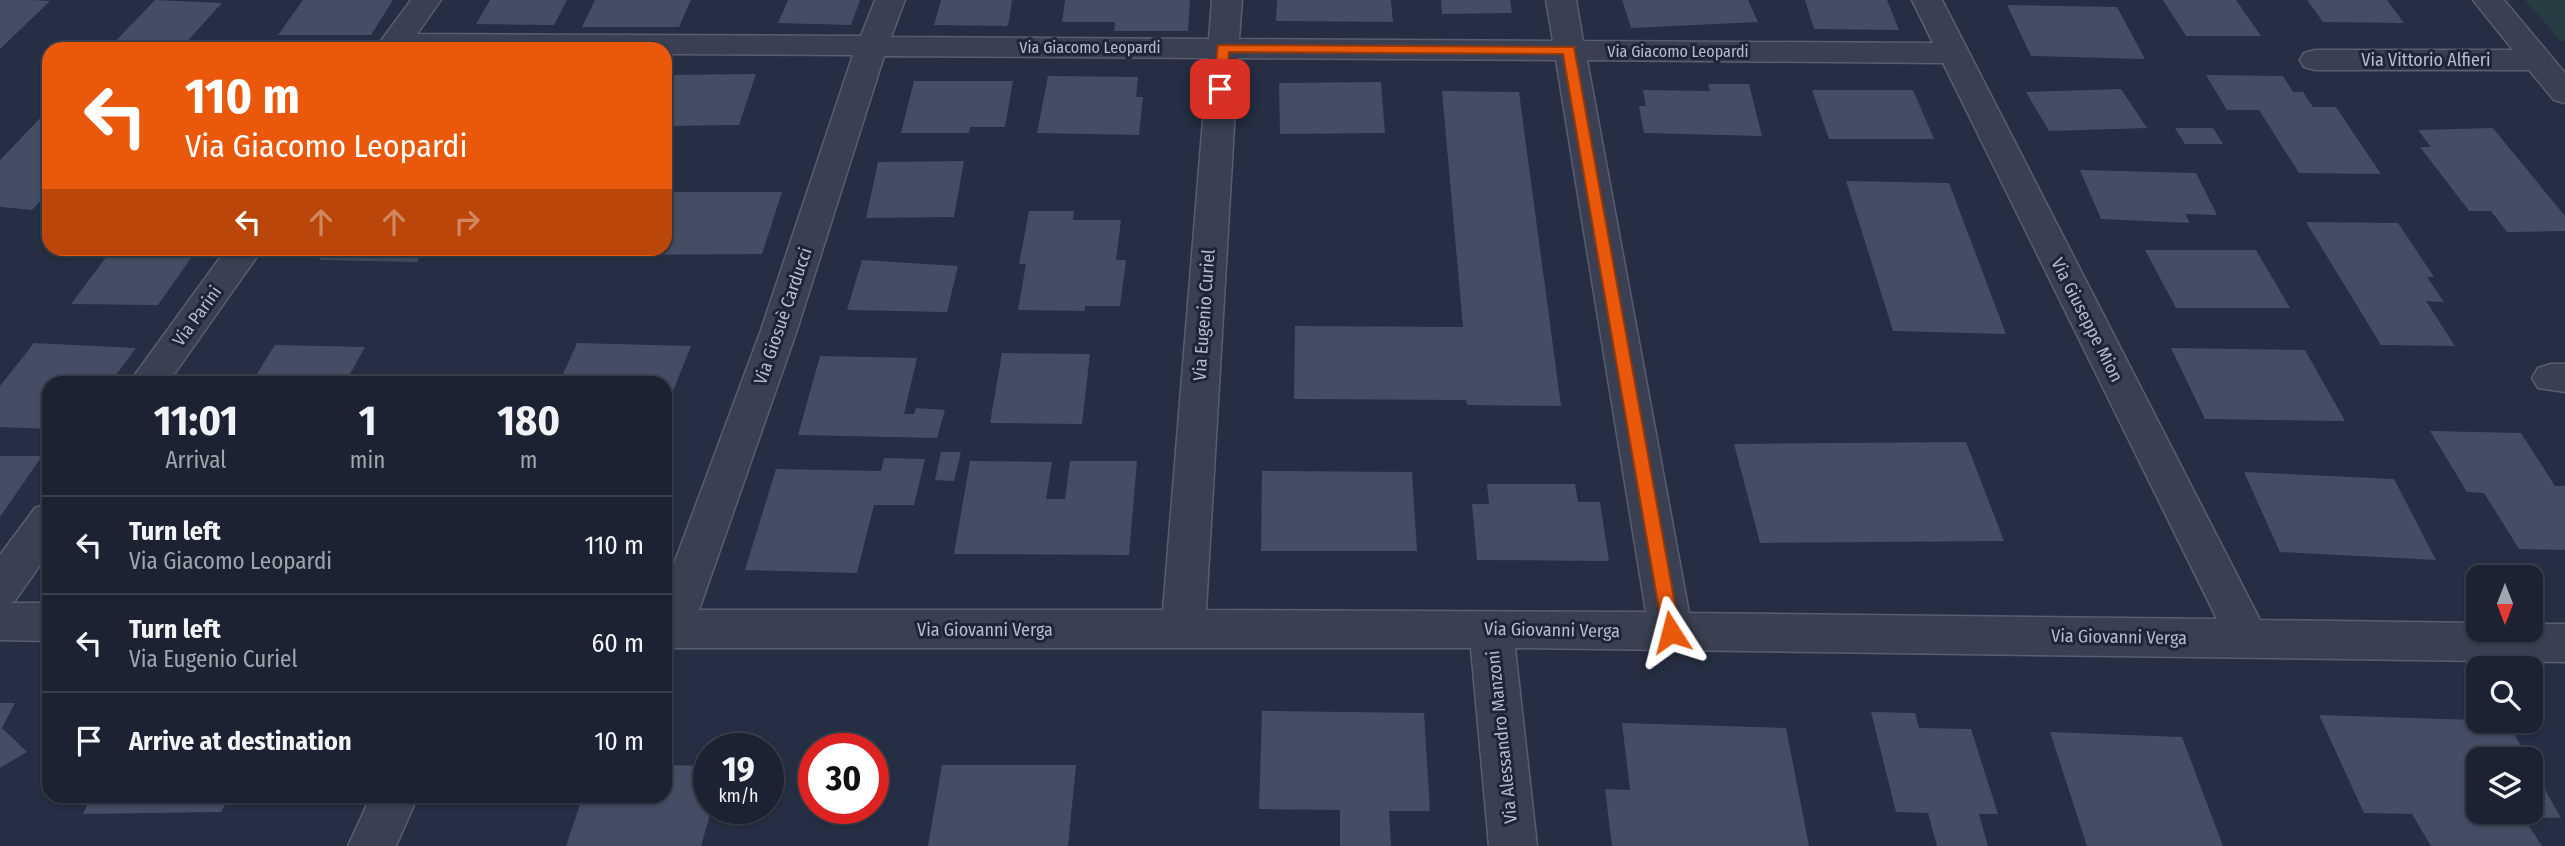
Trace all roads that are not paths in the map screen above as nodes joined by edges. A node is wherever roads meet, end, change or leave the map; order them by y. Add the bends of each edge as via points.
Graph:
1 (426, 0) edge
2 (890, 0) edge
3 (1227, 0) edge
4 (1561, 0) edge
5 (1927, 0) edge
6 (2488, 0) edge
7 (396, 42) edge
8 (672, 46) edge
9 (872, 46) junction
10 (1223, 48) junction
11 (1569, 50) junction
12 (1952, 53) junction
13 (2315, 60) dead end
14 (2537, 60) junction
15 (2565, 93) edge
16 (240, 256) edge
17 (153, 376) edge
18 (42, 530) edge
19 (0, 588) edge
20 (672, 618) edge
21 (0, 621) edge
22 (42, 622) edge
23 (672, 629) edge
24 (1491, 629) junction
25 (1183, 630) junction
26 (1671, 632) junction
27 (2248, 639) junction
28 (2565, 643) edge
29 (392, 803) edge
30 (372, 846) edge
31 (1513, 846) edge

1 - 7 street
2 - 9 street, Via Giosuè Carducci
3 - 10 street, Via Eugenio Curiel
4 - 11 street
5 - 12 street, Via Giuseppe Mion
6 - 14 street
8 - 9 street, Via Giacomo Leopardi
9 - 10 street, Via Giacomo Leopardi
9 - 20 street, Via Giosuè Carducci via 779,330
10 - 11 street, Via Giacomo Leopardi
10 - 25 street, Via Eugenio Curiel
11 - 12 street, Via Giacomo Leopardi
11 - 26 street
12 - 27 street, Via Giuseppe Mion
13 - 14 street, Via Vittorio Alfieri
14 - 15 street
16 - 17 street, Via Parini
18 - 19 street
21 - 22 street
23 - 25 street, Via Giovanni Verga
24 - 25 street, Via Giovanni Verga
24 - 26 street, Via Giovanni Verga
24 - 31 street, Via Alessandro Manzoni
26 - 27 street, Via Giovanni Verga
27 - 28 street, Via Giovanni Verga
29 - 30 street

